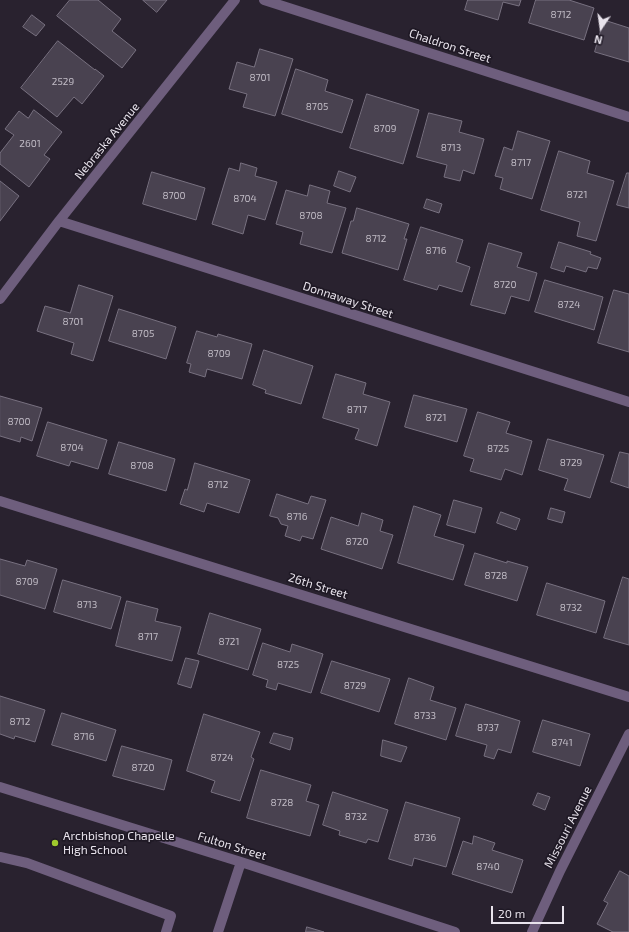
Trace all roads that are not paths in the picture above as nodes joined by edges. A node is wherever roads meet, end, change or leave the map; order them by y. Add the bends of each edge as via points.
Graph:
1 (235, 0) edge
2 (264, 0) edge
3 (629, 117) edge
4 (59, 221) junction
5 (0, 298) edge
6 (629, 402) edge
7 (0, 501) edge
8 (629, 697) edge
9 (629, 734) edge
10 (0, 787) edge
11 (0, 857) edge
12 (241, 862) junction
13 (166, 932) edge
14 (218, 932) edge
15 (455, 932) edge
16 (532, 932) edge

1 - 4 street, Nebraska Avenue
2 - 3 street, Chaldron Street
4 - 5 street, Nebraska Avenue
4 - 6 street, Donnaway Street
7 - 8 street, 26th Street
9 - 16 street, Missouri Avenue
10 - 12 street, Fulton Street
11 - 13 street via 27,863 171,916
12 - 14 street
12 - 15 street, Fulton Street

